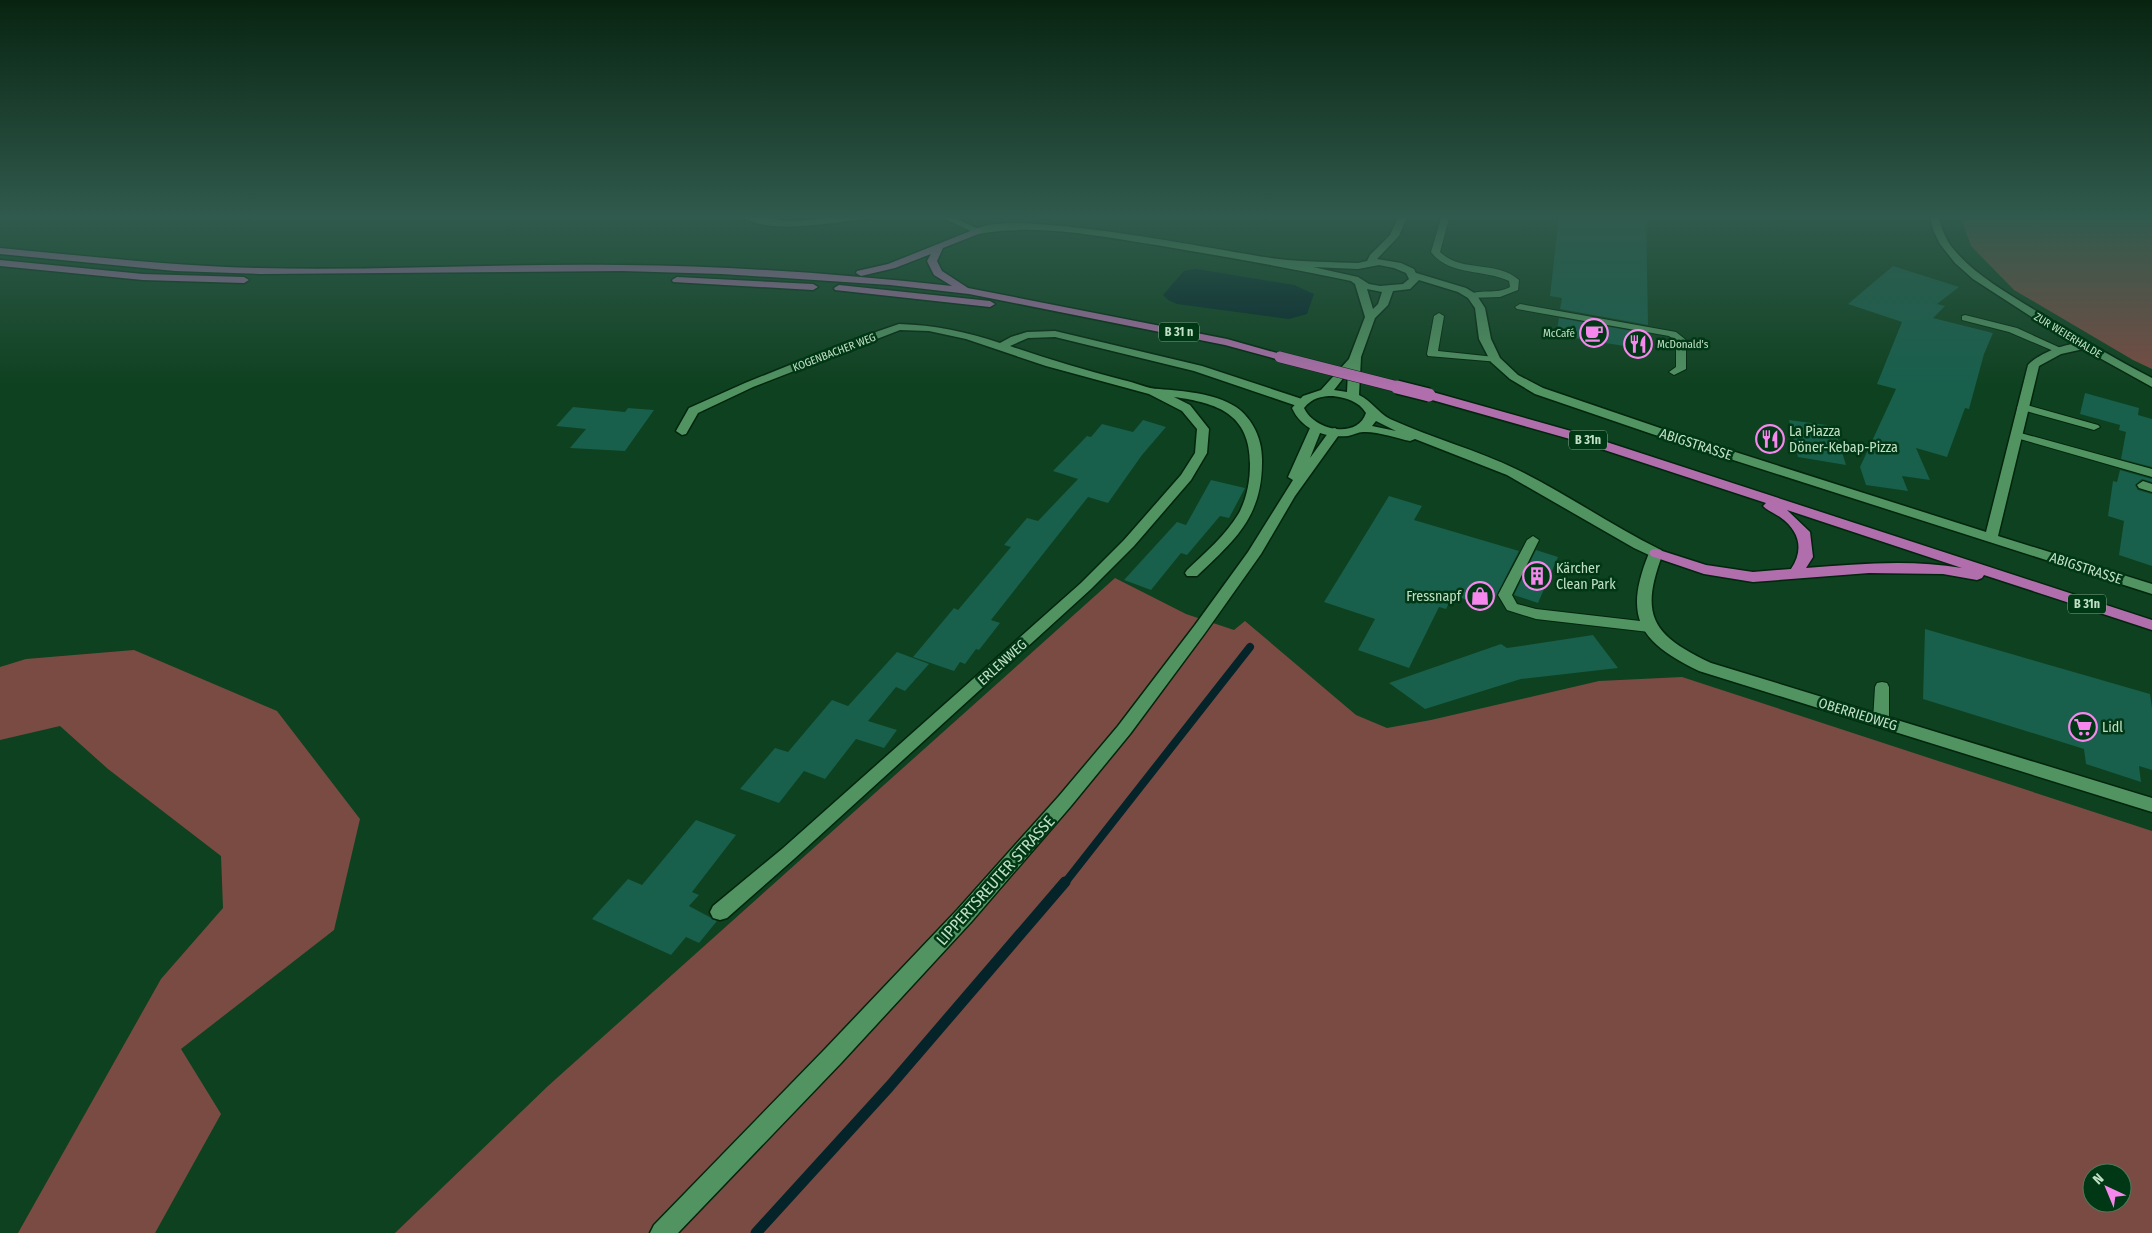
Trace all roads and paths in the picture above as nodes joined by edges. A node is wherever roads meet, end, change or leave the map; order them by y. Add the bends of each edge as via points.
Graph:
1 (97, 273) edge
2 (727, 273) edge
3 (867, 273) edge
4 (938, 273) edge
5 (1322, 273) edge
6 (1352, 273) edge
7 (1410, 273) edge
8 (1495, 273) edge
9 (1974, 273) edge
10 (830, 277) junction
11 (1412, 280) junction
12 (1357, 281) junction
13 (1388, 290) junction
14 (969, 291) junction
15 (1472, 296) junction
16 (1520, 308) dead end
17 (1076, 313) junction
18 (1439, 316) dead end
19 (1370, 317) junction
20 (1965, 318) dead end
21 (2084, 346) junction
22 (1002, 347) junction
23 (2060, 350) junction
24 (1280, 356) joint
25 (1356, 357) junction
26 (1494, 360) junction
27 (1674, 372) dead end
28 (2152, 383) edge
29 (1154, 390) junction
30 (1325, 393) junction
31 (1353, 397) junction
32 (1301, 403) junction
33 (2023, 407) junction
34 (1372, 413) junction
35 (2094, 427) dead end
36 (1316, 428) junction
37 (1362, 428) junction
38 (682, 431) dead end
39 (1335, 432) junction
40 (2017, 435) junction
41 (1424, 439) junction
42 (2152, 473) edge
43 (1745, 491) junction
44 (1290, 495) junction
45 (1990, 538) junction
46 (1533, 540) dead end
47 (1656, 553) junction
48 (1192, 572) dead end
49 (1795, 574) junction
50 (2022, 582) junction
51 (2152, 589) edge
52 (2152, 625) edge
53 (1649, 627) junction
54 (1882, 687) dead end
55 (1881, 721) junction
56 (2152, 805) edge
57 (720, 912) dead end
58 (662, 1233) edge

1 - 17 highway via 218,280 602,277 699,281 841,288
2 - 10 highway
3 - 10 highway
4 - 14 highway
5 - 12 street
6 - 12 street
7 - 11 street
8 - 15 lane via 1514,280 1515,288
9 - 21 street, ZUR WEIERHALDE
10 - 14 highway
11 - 13 street via 1406,287
11 - 15 street via 1440,288 1454,288
12 - 13 street via 1372,288
12 - 19 street
13 - 19 street via 1382,305
14 - 17 highway
15 - 26 street, ABIGSTRASSE via 1480,308 1485,339
16 - 27 lane via 1672,334 1681,340 1681,369
17 - 24 highway, B 31 n via 1227,342
18 - 26 lane via 1432,354
19 - 25 street
20 - 23 lane via 2013,330
21 - 23 street
21 - 28 street, ZUR WEIERHALDE
22 - 29 street, ERLENWEG via 1050,364
22 - 32 street via 1024,335 1039,332 1055,334 1198,368
22 - 38 street, KOGENBACHER WEG via 929,328 899,327 749,385 693,411
23 - 33 street via 2034,365
24 - 43 highway, B 31n, bridge via 1581,438
25 - 30 street
25 - 31 street
26 - 45 street, ABIGSTRASSE via 1514,377 1539,391 1575,404
29 - 48 street, ERLENWEG via 1216,401 1238,412 1255,441 1257,464 1246,514 1230,537
29 - 57 street, ERLENWEG via 1186,408 1203,430 1201,453 1161,508 1086,586
30 - 31 street
30 - 32 street
31 - 34 street via 1366,404
32 - 36 street via 1298,408 1302,418
33 - 35 lane
33 - 40 street
34 - 37 street via 1372,419
34 - 41 street, B 31n
36 - 39 street
36 - 44 street, LIPPERTSREUTER STRASSE
37 - 39 street
37 - 41 street, B 31n
39 - 44 street, LIPPERTSREUTER STRASSE
40 - 42 lane
40 - 45 street
41 - 47 street, B 31n via 1496,464 1527,479 1622,537
43 - 49 highway, B 31n via 1786,515 1804,532 1806,557
43 - 50 highway, B 31n
44 - 58 street, LIPPERTSREUTER STRASSE via 1254,554 1200,629 1124,730 1065,801 959,922
45 - 51 street, ABIGSTRASSE
46 - 53 lane via 1505,595 1512,607 1536,614
47 - 49 highway, B 31n via 1704,570 1743,576
47 - 53 street via 1643,591
49 - 50 highway, B 31n via 1869,568 1943,569
50 - 52 highway, B 31n
53 - 55 street, OBERRIEDWEG via 1670,650 1705,667
54 - 55 lane
55 - 56 street, OBERRIEDWEG

